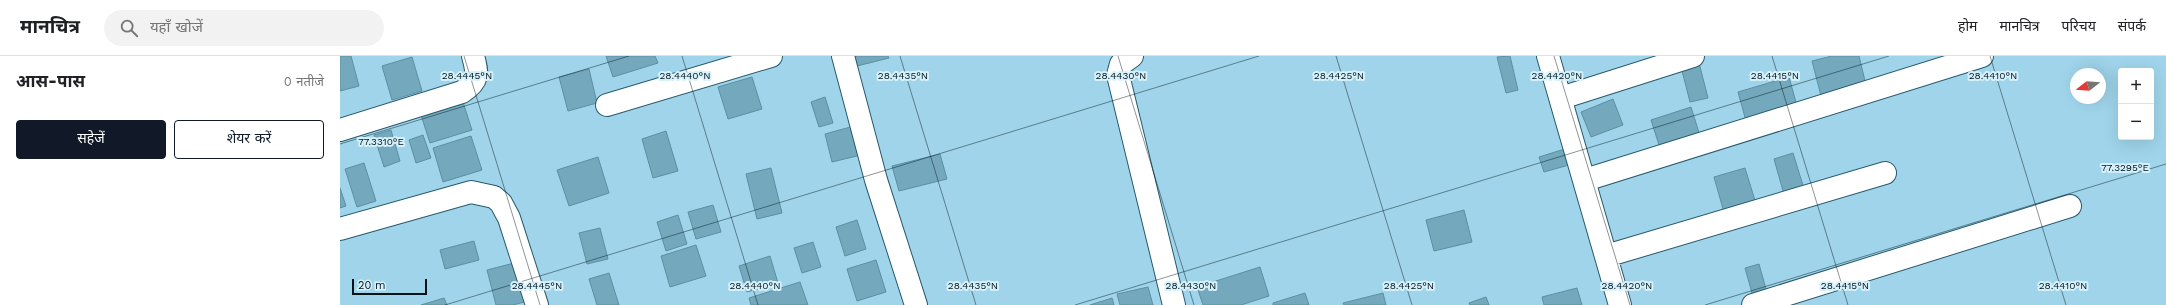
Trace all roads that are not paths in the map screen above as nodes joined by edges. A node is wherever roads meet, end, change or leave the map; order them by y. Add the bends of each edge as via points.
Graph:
1 (473, 56) edge
2 (771, 56) edge
3 (843, 56) edge
4 (1132, 56) edge
5 (1548, 56) edge
6 (1693, 56) edge
7 (1982, 56) edge
8 (1561, 98) junction
9 (608, 106) dead end
10 (340, 130) edge
11 (1885, 173) dead end
12 (1585, 180) junction
13 (2070, 206) dead end
14 (340, 229) edge
15 (1606, 256) junction
16 (537, 305) edge
17 (916, 305) edge
18 (1174, 305) edge
19 (1620, 305) edge
20 (1753, 305) edge

1 - 10 street via 477,72 475,80 462,92
2 - 9 street
3 - 17 street via 876,180
4 - 18 street via 1121,64 1118,75
5 - 8 street
6 - 8 street
7 - 12 street
8 - 12 street
11 - 15 street
12 - 15 street
13 - 20 street
14 - 16 street via 471,192 494,197 509,218
15 - 19 street

